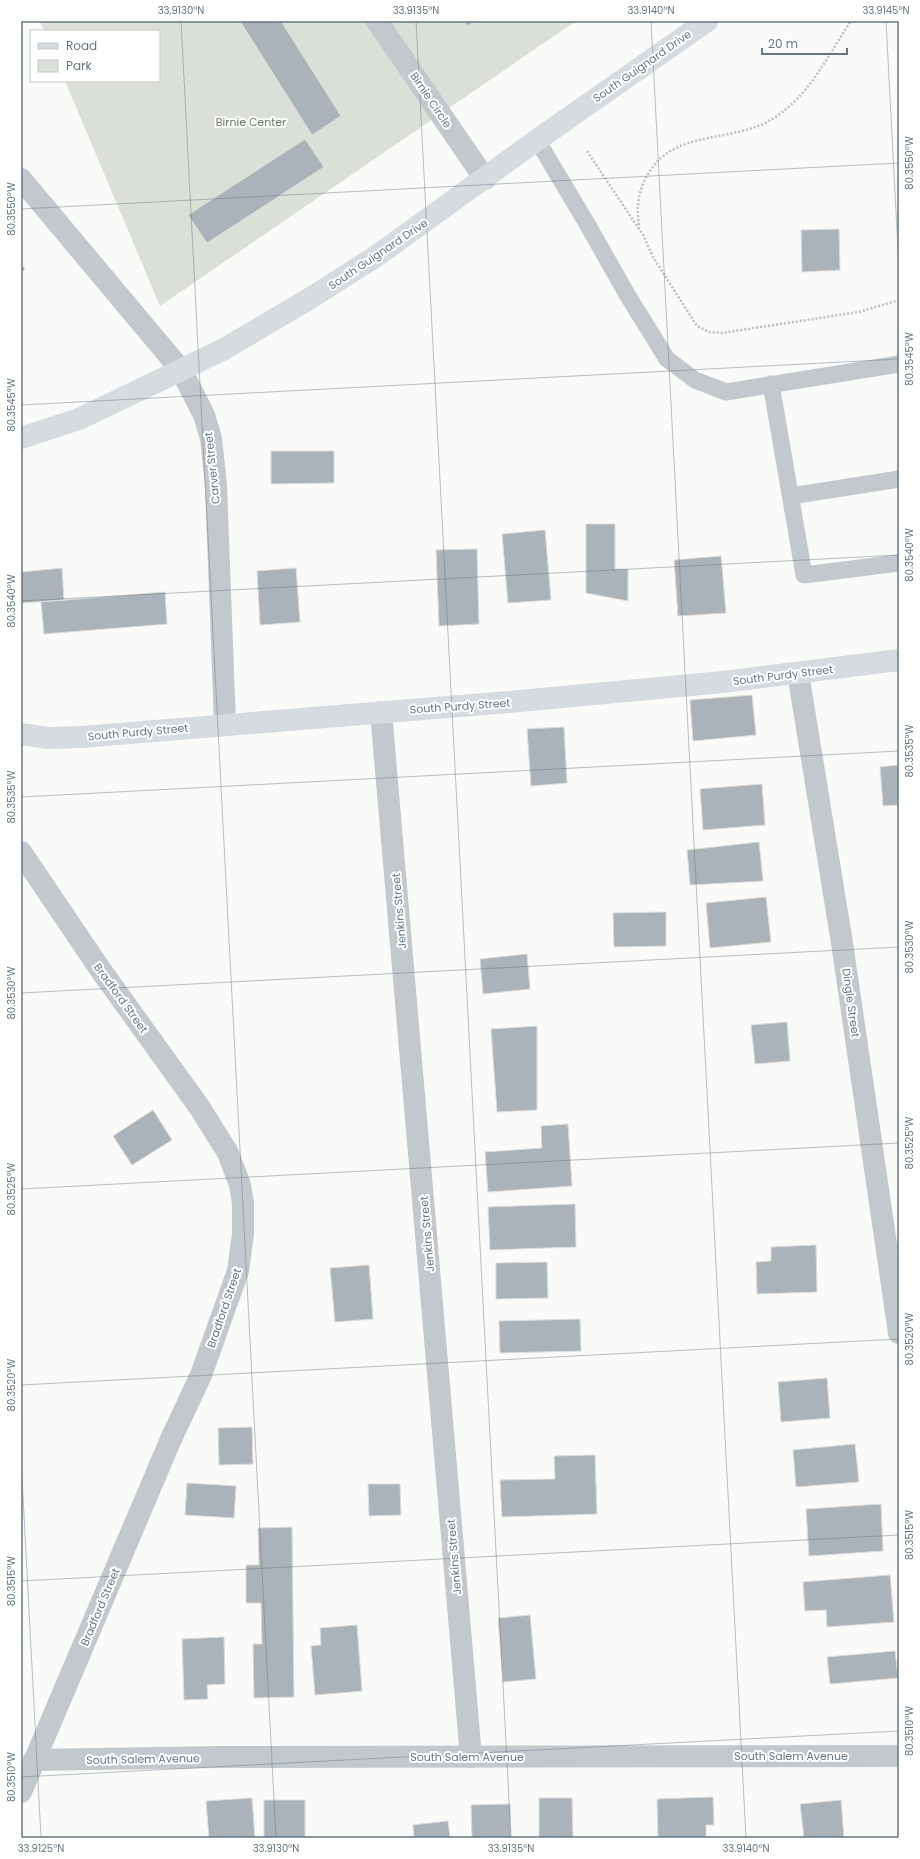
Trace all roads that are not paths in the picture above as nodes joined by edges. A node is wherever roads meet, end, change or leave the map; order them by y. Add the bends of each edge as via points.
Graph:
1 (377, 21) edge
2 (707, 21) edge
3 (537, 140) junction
4 (21, 179) edge
5 (485, 179) junction
6 (899, 364) edge
7 (181, 370) junction
8 (771, 384) junction
9 (21, 438) edge
10 (899, 479) edge
11 (791, 496) junction
12 (899, 563) edge
13 (899, 660) edge
14 (798, 673) junction
15 (381, 712) junction
16 (225, 725) junction
17 (21, 734) edge
18 (21, 852) edge
19 (899, 1333) edge
20 (899, 1756) edge
21 (471, 1757) junction
22 (34, 1760) junction
23 (21, 1792) edge

1 - 5 street, Birnie Circle
2 - 3 main road, South Guignard Drive
3 - 5 main road, South Guignard Drive
3 - 8 lane via 667,359 695,380 726,392
4 - 7 street, Carver Street
5 - 7 main road, South Guignard Drive via 378,255 309,299 224,349
6 - 8 lane
7 - 9 main road, South Guignard Drive via 79,419
7 - 16 street, Carver Street via 204,415 211,438 216,485
8 - 11 lane
10 - 11 lane
11 - 12 lane via 804,575
13 - 14 main road, South Purdy Street
14 - 15 main road, South Purdy Street
14 - 19 street, Dingle Street via 842,943
15 - 16 main road, South Purdy Street
15 - 21 street, Jenkins Street
16 - 17 main road, South Purdy Street via 74,737 48,738
18 - 22 street, Bradford Street via 100,969 200,1108 228,1154 240,1185 243,1203 243,1234 238,1271 201,1375
20 - 21 street, South Salem Avenue
21 - 22 street, South Salem Avenue
22 - 23 street, Bradford Street

